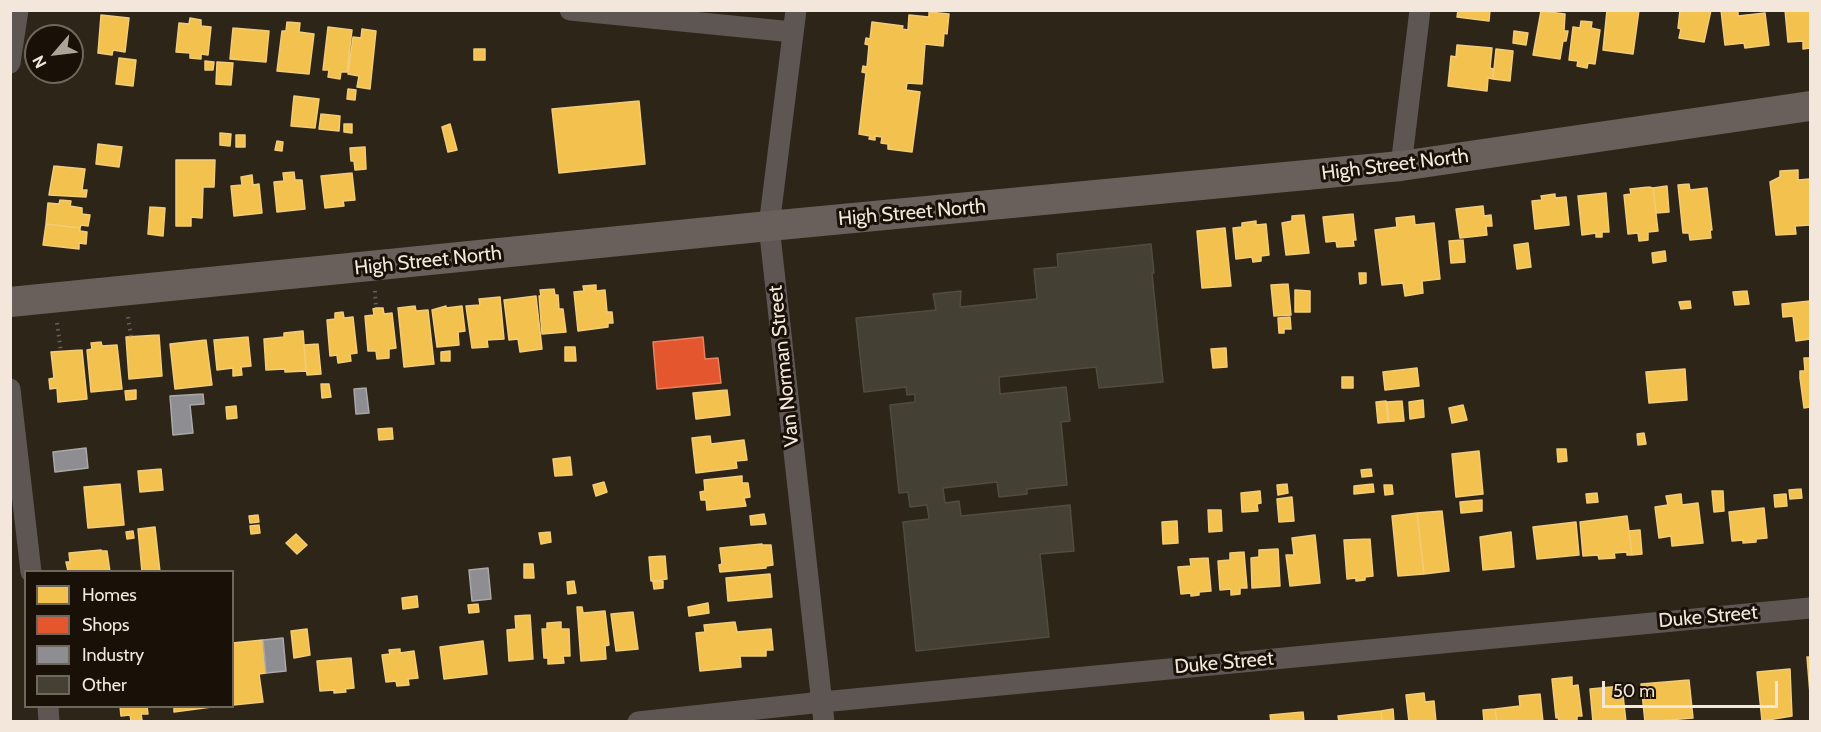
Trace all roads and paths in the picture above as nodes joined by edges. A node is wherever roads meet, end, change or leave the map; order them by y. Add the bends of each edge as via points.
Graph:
1 (18, 10) edge
2 (570, 10) edge
3 (796, 10) edge
4 (1420, 10) edge
5 (793, 32) junction
6 (10, 63) edge
7 (1810, 106) edge
8 (1401, 166) junction
9 (769, 226) junction
10 (375, 288) dead end
11 (10, 302) edge
12 (376, 308) dead end
13 (128, 314) dead end
14 (57, 321) dead end
15 (131, 337) dead end
16 (61, 352) dead end
17 (10, 388) edge
18 (31, 570) edge
19 (1810, 608) edge
20 (823, 712) edge
21 (638, 722) edge

1 - 6 street
2 - 5 street
3 - 5 street, Van Norman Street
4 - 8 street
5 - 9 street, Van Norman Street
7 - 8 main road, High Street North
8 - 9 main road, High Street North
9 - 11 main road, High Street North
9 - 20 street, Van Norman Street
10 - 12 path
13 - 15 path
14 - 16 path
17 - 18 street
19 - 20 street, Duke Street
20 - 21 street, Duke Street

